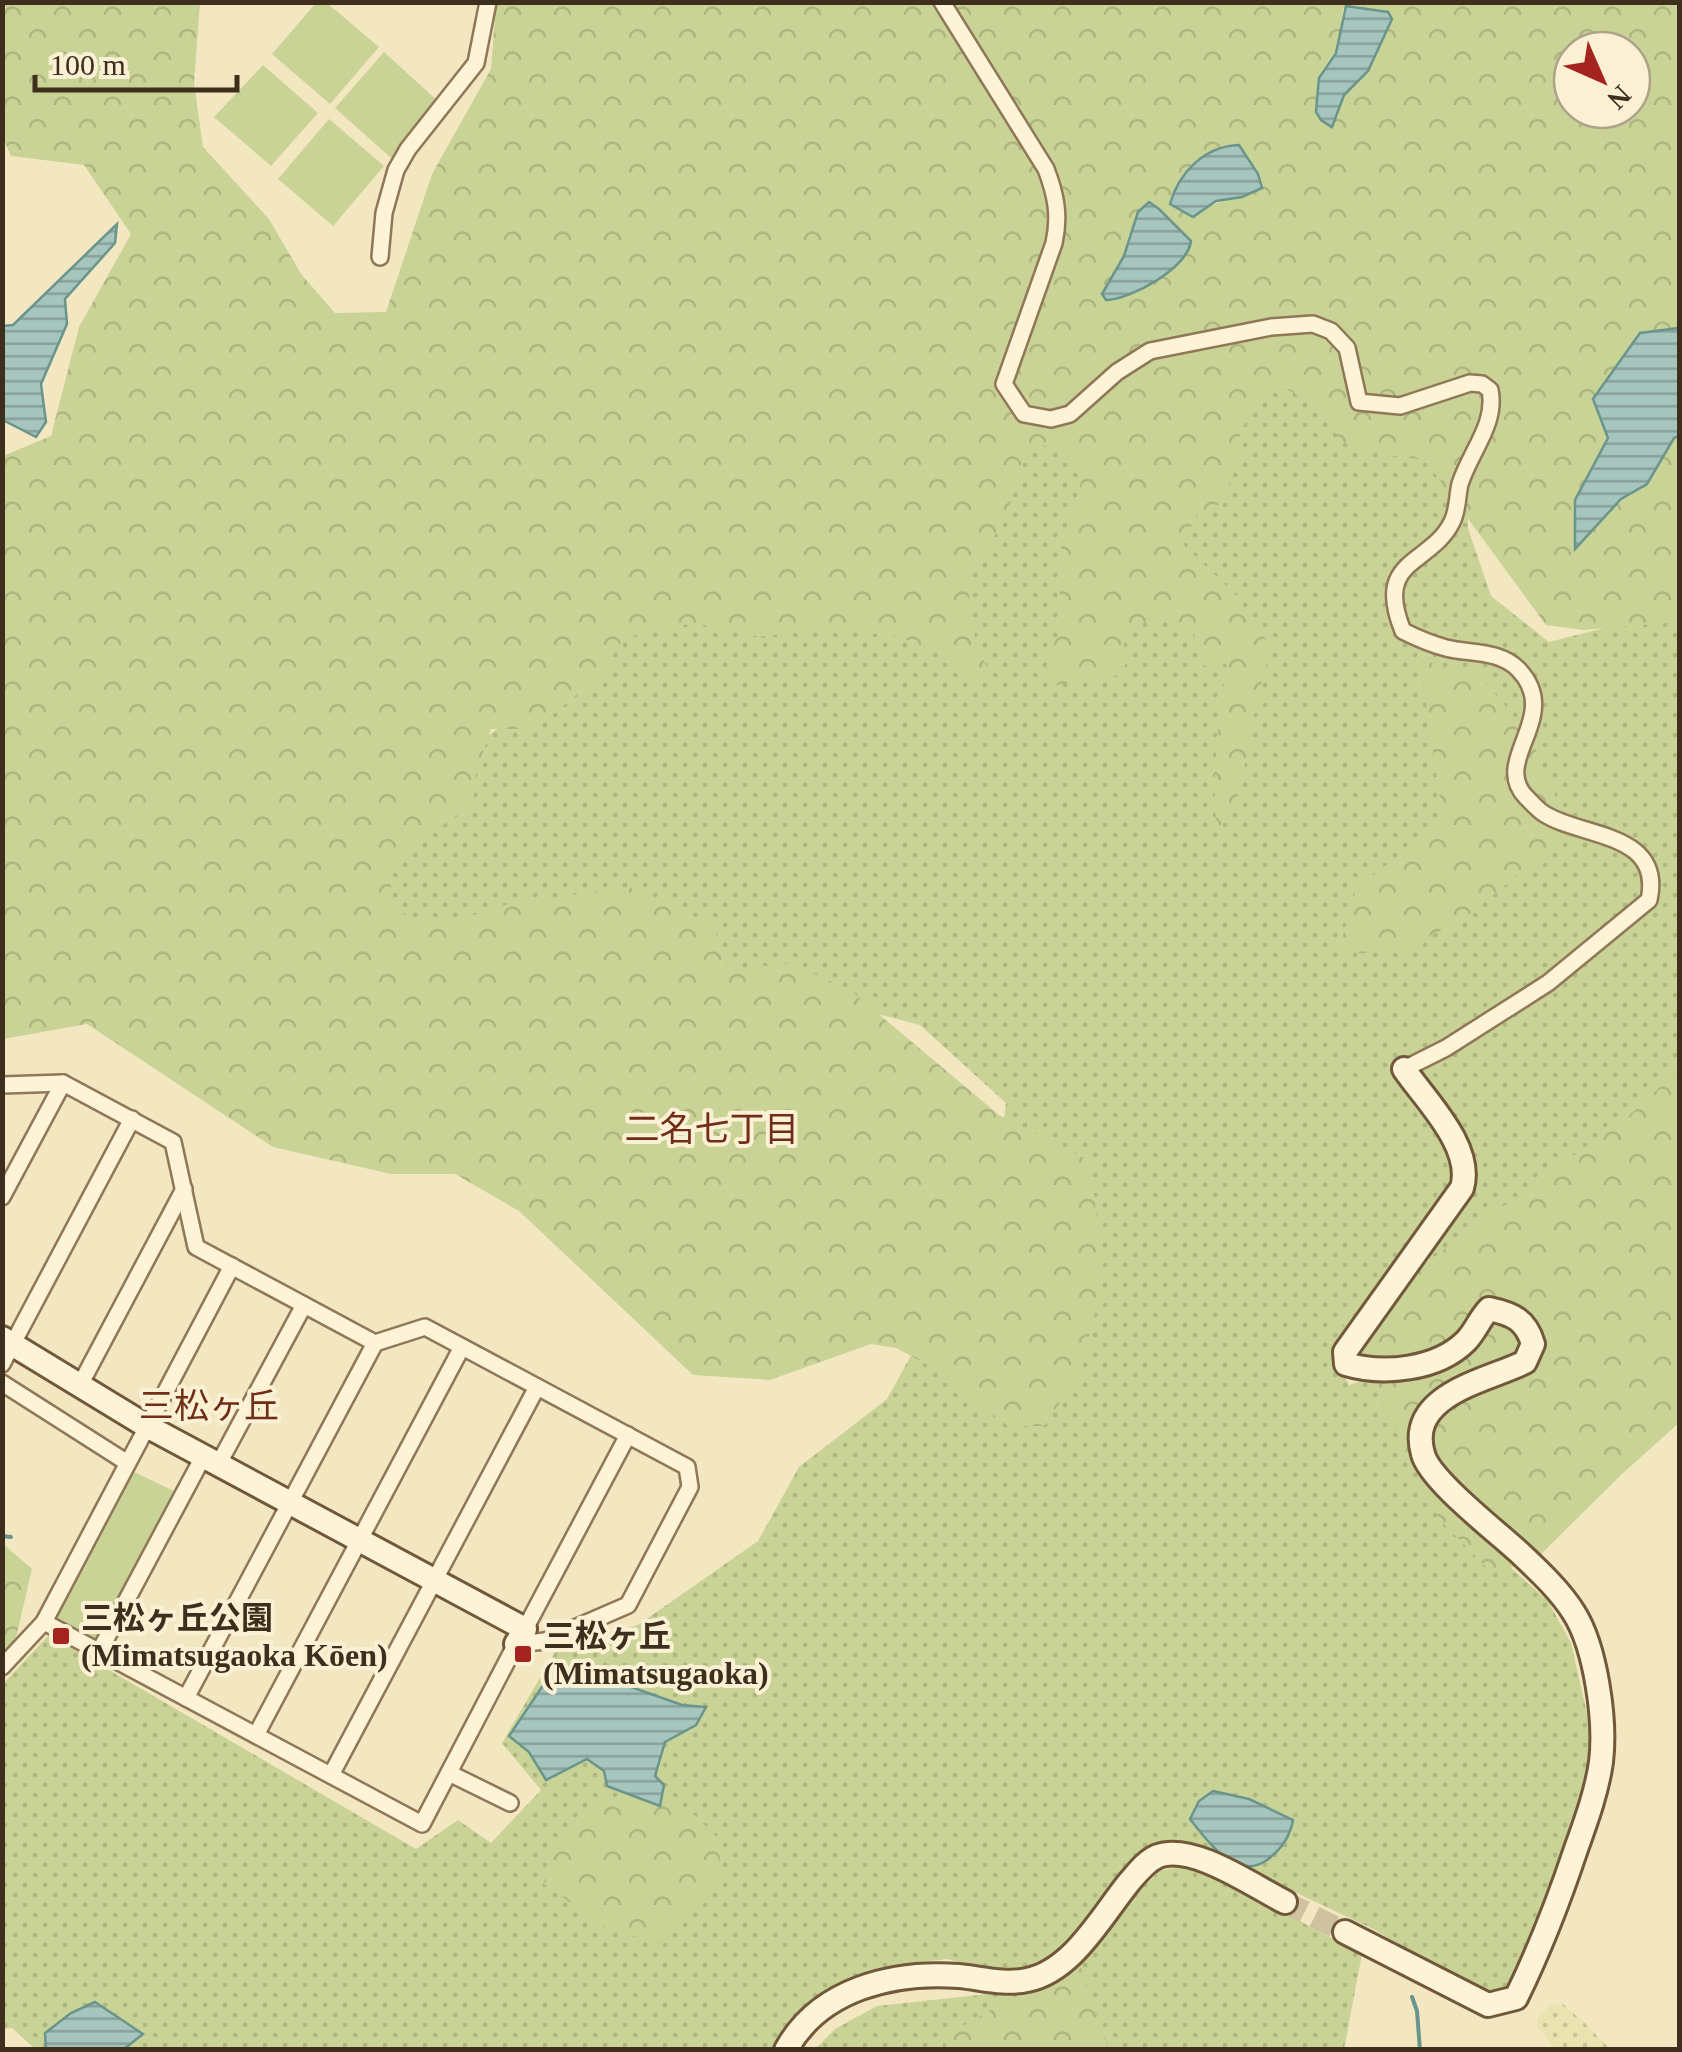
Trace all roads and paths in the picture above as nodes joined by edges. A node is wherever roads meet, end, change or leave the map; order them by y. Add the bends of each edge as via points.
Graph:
1 (488, 2) edge
2 (942, 2) edge
3 (380, 257) dead end
4 (1404, 1069) joint
5 (63, 1082) junction
6 (2, 1085) edge
7 (132, 1120) junction
8 (184, 1189) junction
9 (2, 1197) edge
10 (232, 1266) junction
11 (304, 1305) junction
12 (375, 1342) junction
13 (462, 1346) junction
14 (6, 1349) edge
15 (2, 1384) edge
16 (80, 1385) junction
17 (537, 1387) junction
18 (146, 1425) junction
19 (628, 1435) junction
20 (210, 1461) junction
21 (126, 1462) junction
22 (290, 1503) junction
23 (359, 1540) junction
24 (435, 1581) junction
25 (44, 1622) junction
26 (521, 1636) junction
27 (100, 1652) junction
28 (2, 1668) edge
29 (186, 1698) junction
30 (256, 1735) junction
31 (449, 1773) junction
32 (331, 1775) junction
33 (510, 1803) dead end
34 (1285, 1902) tunnel mouth
35 (1345, 1932) tunnel mouth
36 (786, 2050) edge

1 - 3 street via 476,63 396,170
2 - 4 street via 1055,192 1054,243 1004,384 1024,414 1070,414 1150,352 1271,326 1312,324 1331,331 1347,348 1359,402 1400,406 1470,383 1490,390 1494,407 1460,485 1451,525 1401,573 1398,619 1403,631 1431,644 1514,664 1535,706 1515,768 1521,792 1542,812 1633,851 1646,862 1652,886 1649,900 1548,983
4 - 35 street via 1452,1138 1466,1174 1410,1266 1345,1352 1346,1364 1417,1366 1469,1339 1490,1309 1510,1313 1525,1326 1533,1344 1524,1362 1444,1397 1426,1417 1423,1456 1574,1612 1595,1674 1601,1762 1544,1941 1516,1998 1488,2005
5 - 6 street
5 - 7 street
5 - 9 street
7 - 8 street via 174,1142
7 - 14 street
8 - 10 street via 196,1247
8 - 16 street
10 - 11 street
10 - 18 street
11 - 12 street
11 - 20 street
12 - 13 street via 425,1326
12 - 22 street
13 - 17 street
13 - 23 street
14 - 16 street
15 - 21 street
16 - 18 street
17 - 19 street
17 - 24 street
18 - 20 street
18 - 21 street
19 - 26 street
19 - 26 street via 686,1467 690,1488 628,1605 545,1641
20 - 22 street
20 - 27 street
21 - 25 street
22 - 23 street
22 - 29 street
23 - 24 street
23 - 30 street
24 - 26 street
24 - 32 street
25 - 27 street
25 - 28 street
26 - 31 street
27 - 29 street
29 - 30 street
30 - 32 street
31 - 32 street via 422,1824
31 - 33 street
34 - 36 street via 1195,1855 1159,1856 1142,1867 1054,1970 1026,1980 934,1975 866,1987 818,2009

